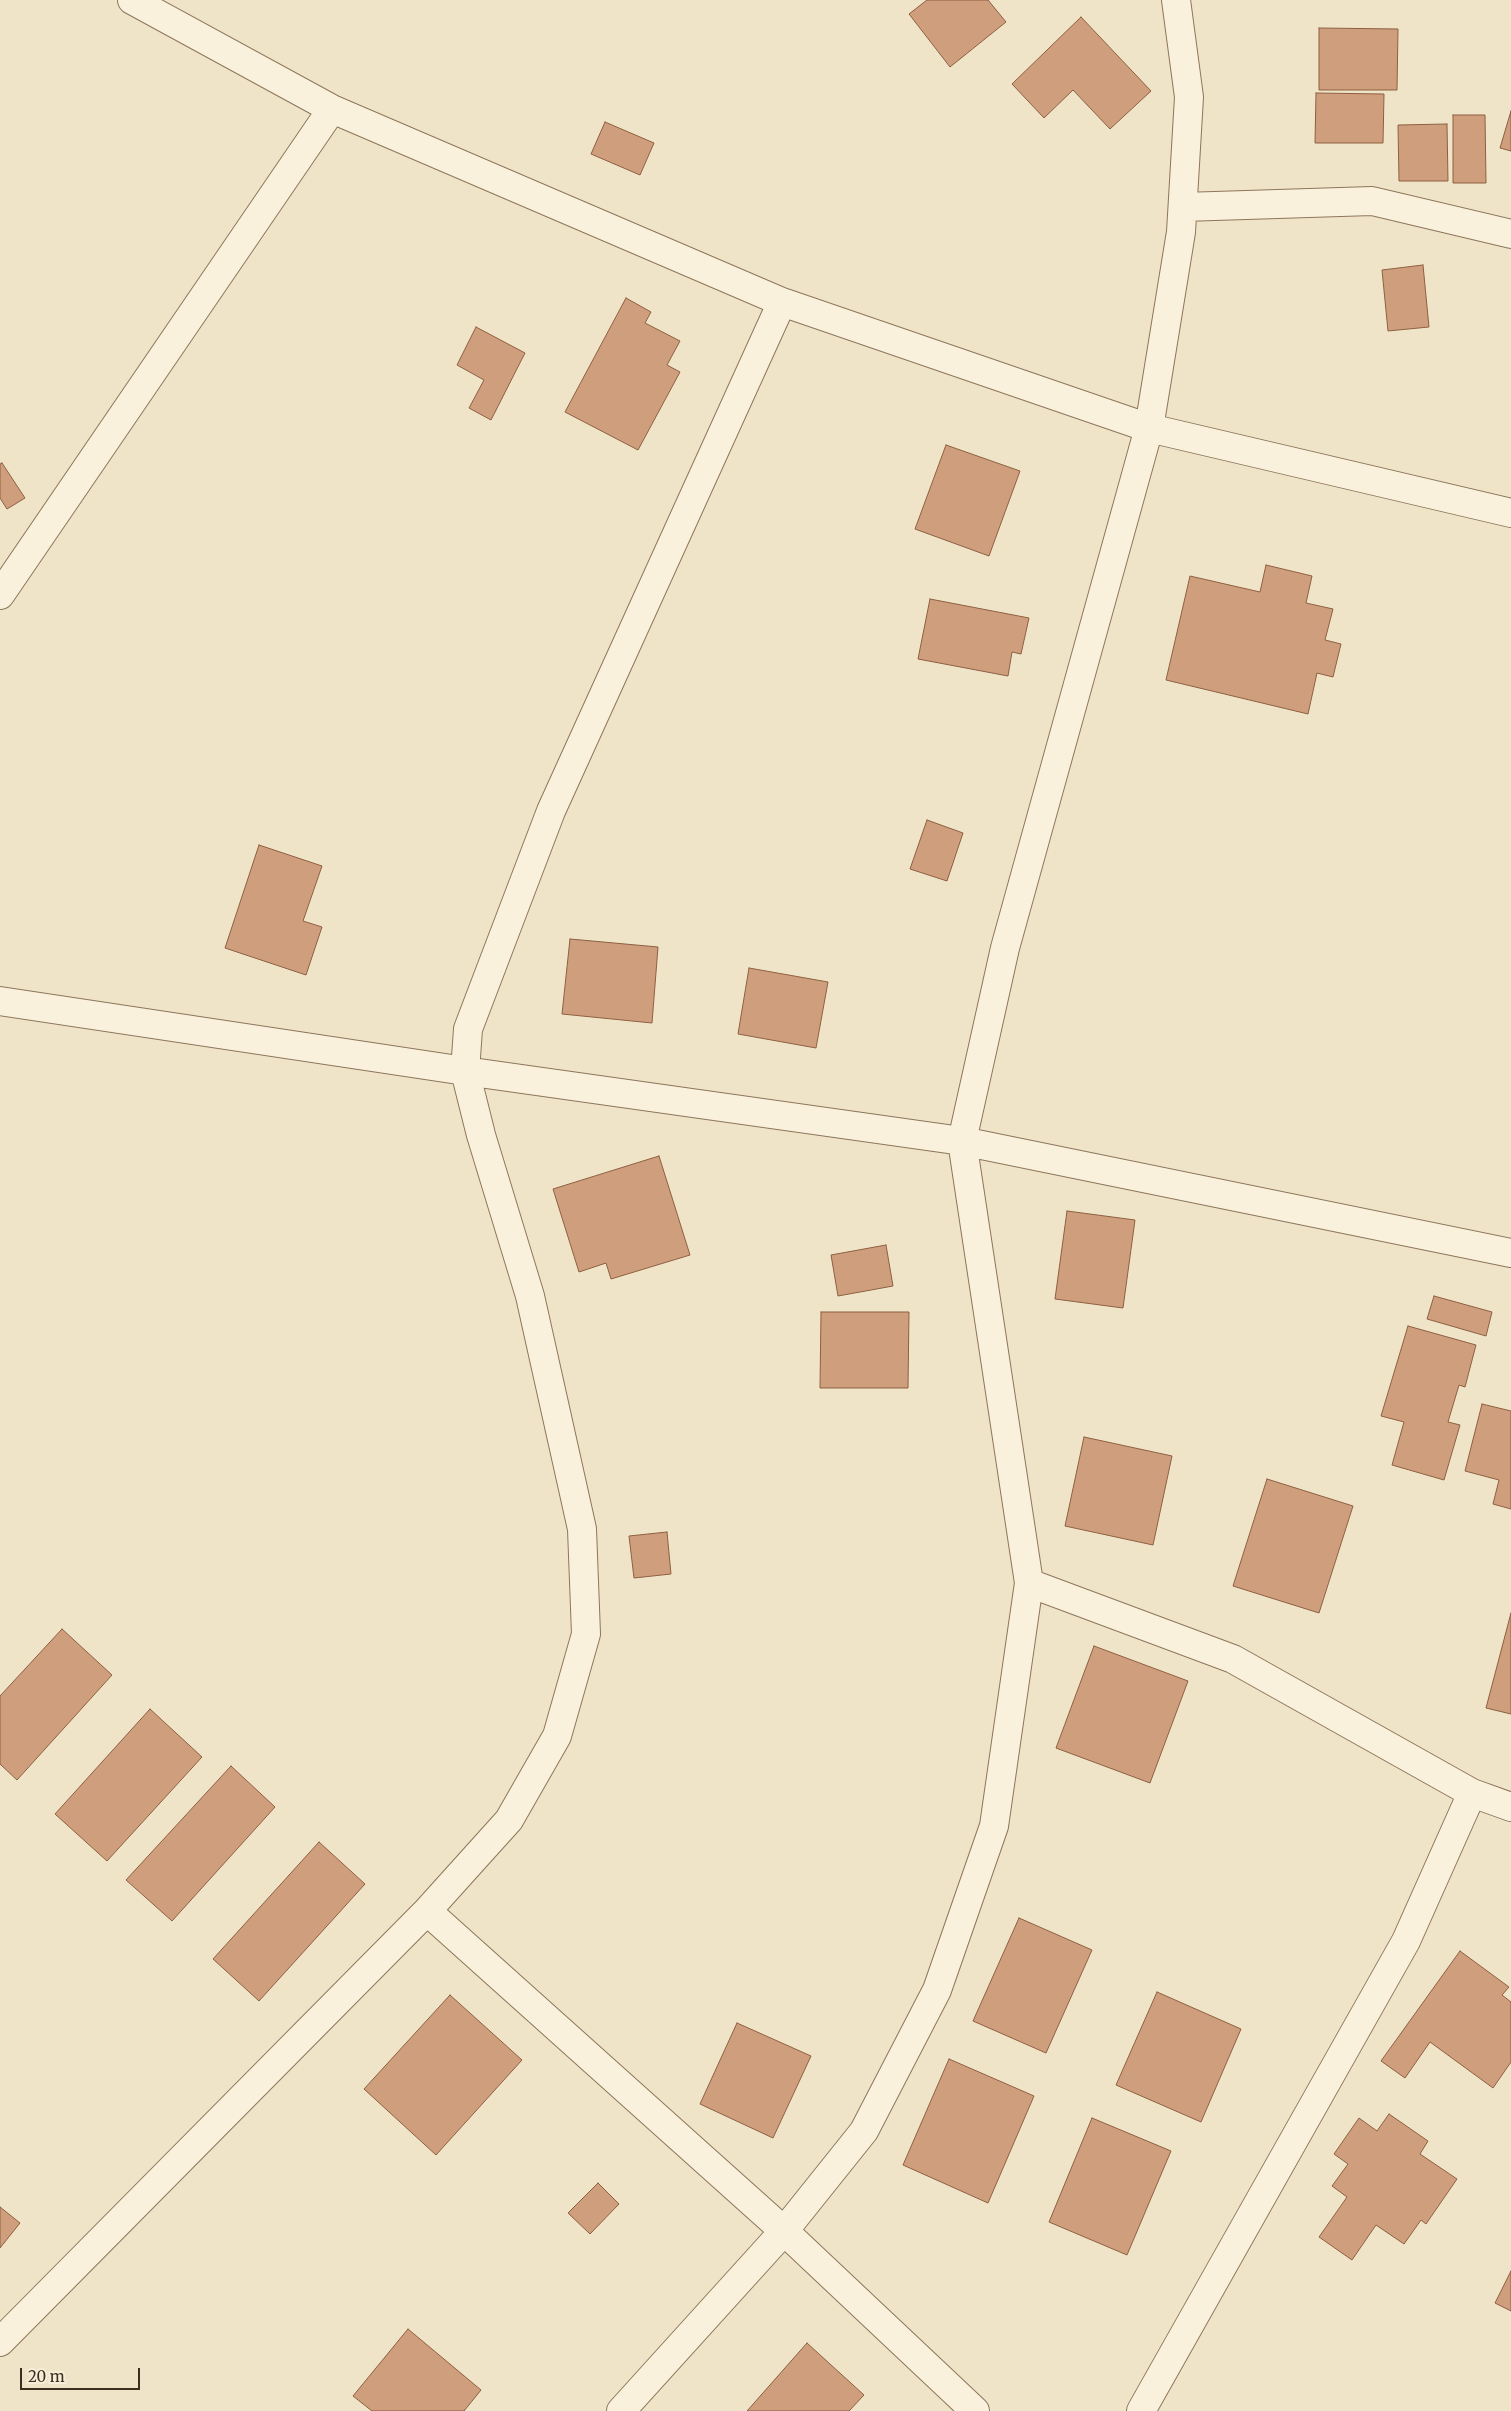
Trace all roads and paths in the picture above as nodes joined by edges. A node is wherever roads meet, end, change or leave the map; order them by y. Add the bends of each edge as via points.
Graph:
1 (132, 0) edge
2 (1176, 0) edge
3 (332, 108) junction
4 (1183, 207) junction
5 (1511, 234) edge
6 (782, 302) junction
7 (1149, 428) junction
8 (1511, 513) edge
9 (0, 595) edge
10 (0, 1001) edge
11 (465, 1071) junction
12 (962, 1141) junction
13 (1511, 1253) edge
14 (1029, 1583) junction
15 (1472, 1792) junction
16 (1511, 1807) edge
17 (427, 1911) junction
18 (784, 2231) junction
19 (0, 2342) edge
20 (621, 2411) edge
21 (975, 2411) edge
22 (1141, 2411) edge

1 - 3 street
2 - 4 street via 1189,97
3 - 6 street
3 - 9 street
4 - 5 street via 1372,201
4 - 7 street
6 - 7 street
6 - 11 street via 551,811 468,1029
7 - 8 street
7 - 12 street via 1004,948
10 - 11 street
11 - 12 street
11 - 17 street via 530,1296 582,1528 586,1634 557,1736 509,1820
12 - 13 street
12 - 14 street
14 - 15 street via 1233,1659
14 - 18 street via 994,1826 937,1990 864,2131
15 - 16 street
15 - 22 street via 1406,1941
17 - 18 street
17 - 19 street
18 - 20 street
18 - 21 street

